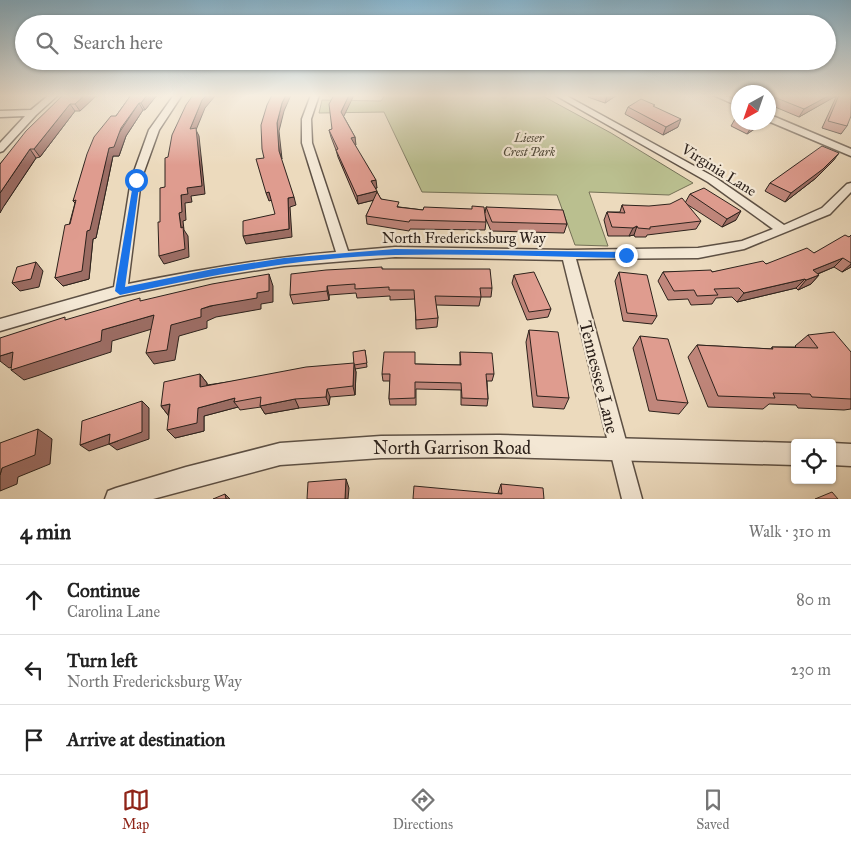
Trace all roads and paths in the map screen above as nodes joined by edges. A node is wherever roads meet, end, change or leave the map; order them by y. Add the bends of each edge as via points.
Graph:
1 (28, 118) edge
2 (162, 118) edge
3 (306, 118) edge
4 (601, 118) edge
5 (776, 120) edge
6 (0, 149) edge
7 (851, 153) edge
8 (851, 186) edge
9 (783, 230) junction
10 (568, 255) junction
11 (343, 256) junction
12 (120, 291) junction
13 (0, 325) edge
14 (617, 450) junction
15 (791, 454) edge
16 (836, 454) edge
17 (851, 455) edge
18 (116, 499) edge
19 (632, 499) edge

1 - 6 street
2 - 12 street via 154,130 136,180
3 - 11 street via 304,127 307,144
4 - 9 street, Virginia Lane via 712,180
5 - 7 street
8 - 9 street, North Fredericksburg Way via 826,211
9 - 10 street, North Fredericksburg Way via 744,245 698,253
10 - 11 street, North Fredericksburg Way via 395,252
10 - 14 street, Tennessee Lane
11 - 12 street, North Fredericksburg Way via 213,272
12 - 13 street, North Fredericksburg Way
14 - 15 street, North Garrison Road
14 - 18 street, North Garrison Road via 387,446 280,454
14 - 19 street, Tennessee Lane
16 - 17 street

